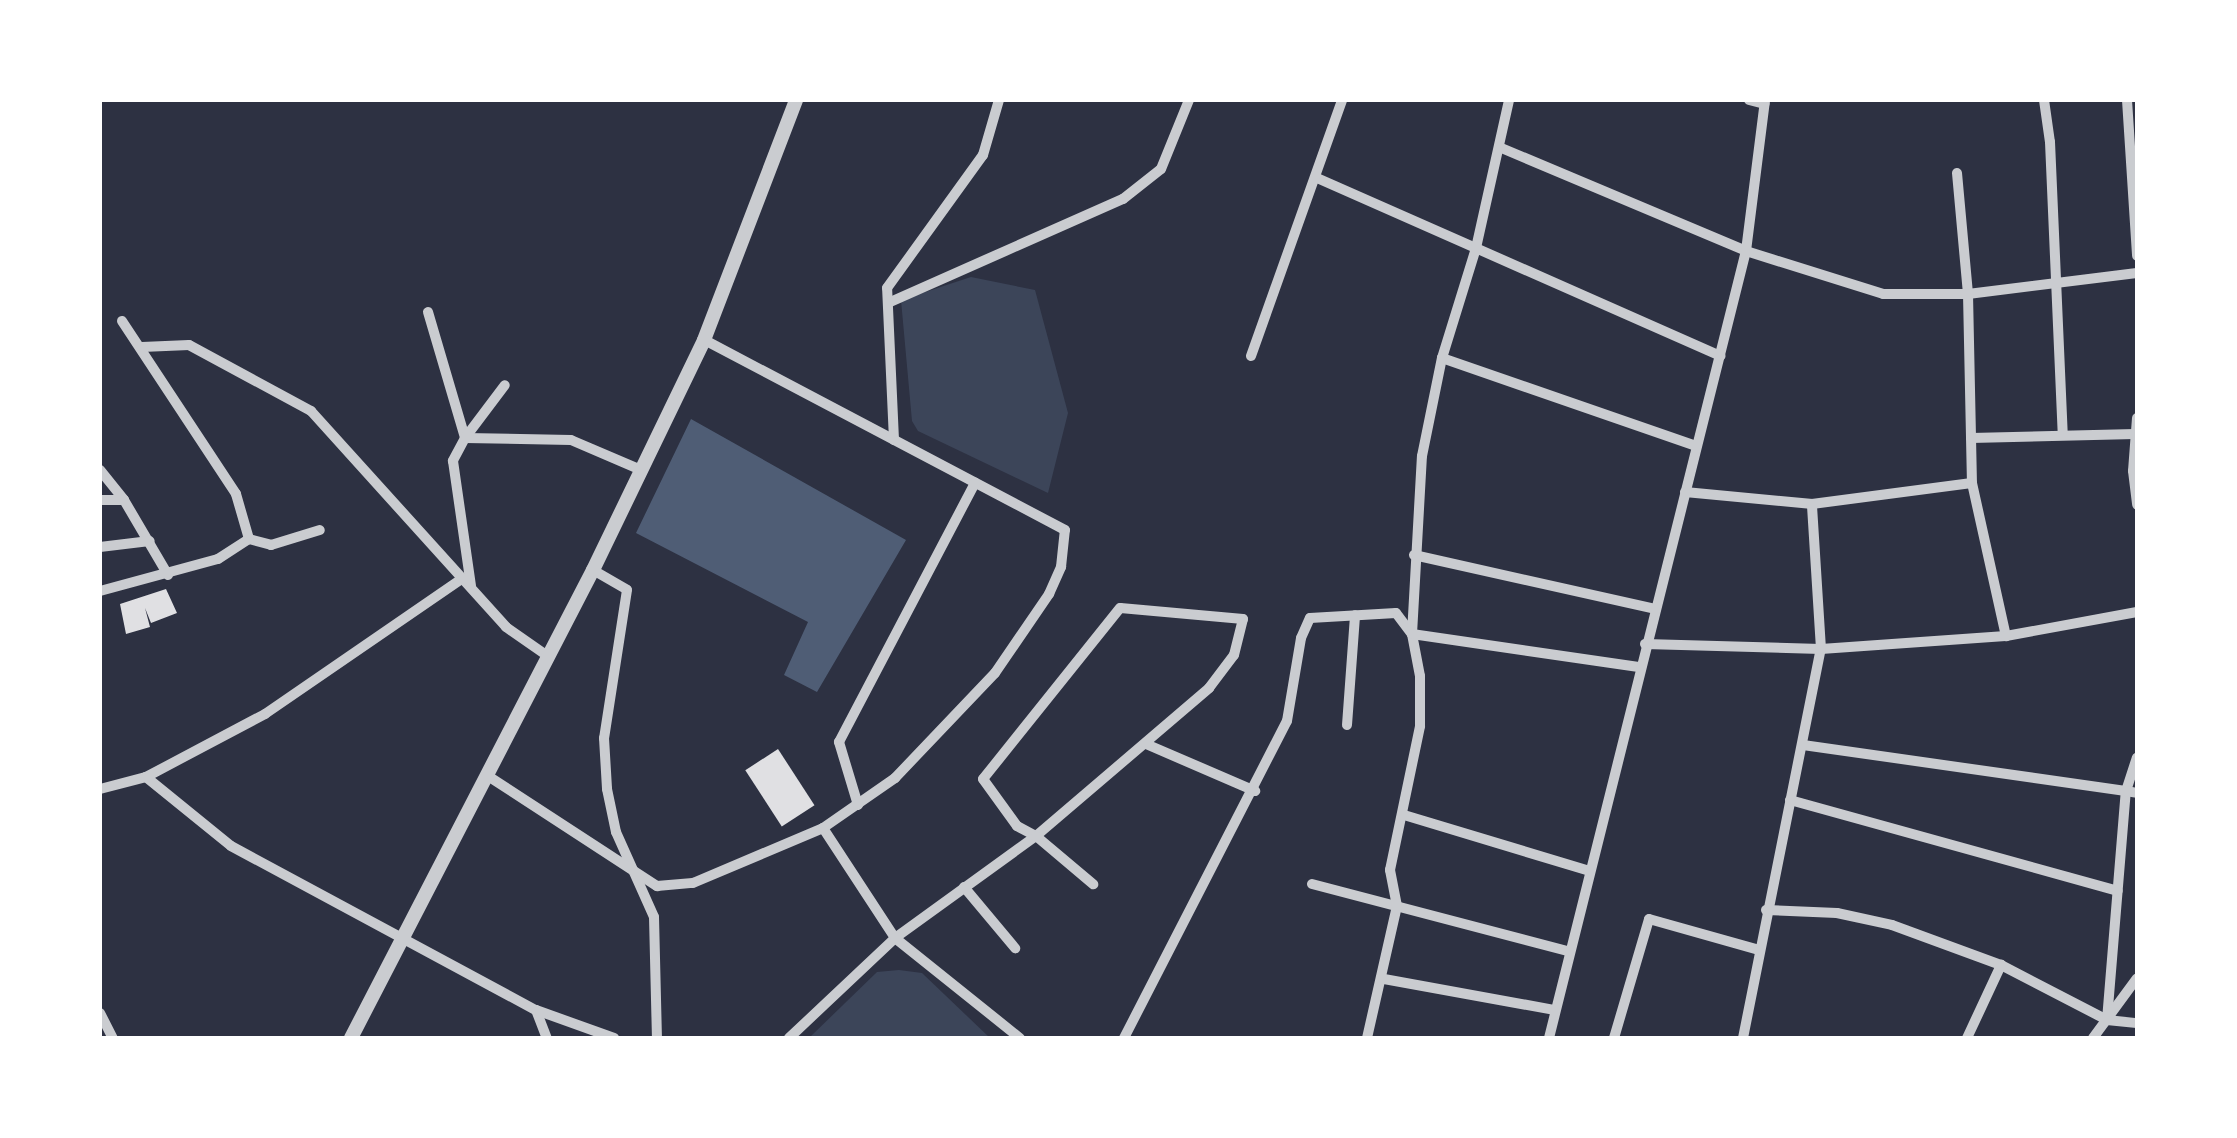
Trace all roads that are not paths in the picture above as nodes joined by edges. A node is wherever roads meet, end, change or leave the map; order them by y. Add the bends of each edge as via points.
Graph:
1 (796, 100) edge
2 (999, 100) edge
3 (1189, 100) edge
4 (1342, 100) edge
5 (1509, 100) edge
6 (1749, 100) edge
7 (2044, 100) edge
8 (2127, 100) edge
9 (1765, 102) edge
10 (1498, 146) junction
11 (1957, 173) dead end
12 (1317, 178) junction
13 (1476, 248) junction
14 (1746, 251) junction
15 (2137, 256) edge
16 (2137, 273) edge
17 (2056, 285) junction
18 (1968, 294) junction
19 (888, 302) junction
20 (428, 312) dead end
21 (122, 321) dead end
22 (704, 340) junction
23 (142, 347) junction
24 (1251, 356) dead end
25 (1721, 356) junction
26 (1442, 358) junction
27 (505, 385) dead end
28 (2137, 418) edge
29 (2135, 434) edge
30 (2062, 436) junction
31 (465, 438) junction
32 (1971, 438) junction
33 (894, 440) junction
34 (1696, 446) junction
35 (100, 470) edge
36 (641, 470) junction
37 (975, 483) junction
38 (1972, 484) junction
39 (1685, 492) junction
40 (100, 500) edge
41 (124, 500) junction
42 (1812, 504) junction
43 (2137, 505) edge
44 (320, 530) dead end
45 (249, 539) junction
46 (150, 541) junction
47 (100, 547) edge
48 (1414, 555) junction
49 (593, 570) junction
50 (168, 575) junction
51 (464, 578) junction
52 (472, 588) junction
53 (100, 591) edge
54 (1654, 609) junction
55 (2137, 612) edge
56 (1356, 615) junction
57 (1412, 634) junction
58 (2006, 636) junction
59 (1645, 644) junction
60 (1822, 650) junction
61 (550, 656) junction
62 (1639, 667) junction
63 (1347, 724) dead end
64 (1146, 744) junction
65 (1803, 744) junction
66 (2137, 758) edge
67 (488, 776) junction
68 (146, 777) junction
69 (100, 789) edge
70 (1254, 791) junction
71 (2132, 792) edge
72 (1790, 800) junction
73 (858, 805) junction
74 (1404, 815) junction
75 (823, 828) junction
76 (1036, 836) junction
77 (1590, 872) junction
78 (639, 877) junction
79 (1094, 884) dead end
80 (1312, 884) dead end
81 (964, 887) junction
82 (2118, 892) junction
83 (1397, 906) junction
84 (1766, 910) junction
85 (403, 938) junction
86 (895, 938) junction
87 (1016, 948) dead end
88 (1758, 950) junction
89 (1568, 951) junction
90 (2001, 966) junction
91 (1384, 978) junction
92 (2137, 978) edge
93 (536, 1010) junction
94 (1555, 1010) junction
95 (100, 1012) edge
96 (2107, 1020) junction
97 (2137, 1024) edge
98 (113, 1038) edge
99 (351, 1038) edge
100 (546, 1038) edge
101 (614, 1038) edge
102 (656, 1038) edge
103 (789, 1038) edge
104 (1020, 1038) edge
105 (1124, 1038) edge
106 (1367, 1038) edge
107 (1549, 1038) edge
108 (1614, 1038) edge
109 (1742, 1038) edge
110 (1967, 1038) edge
111 (2094, 1038) edge

1 - 22 street
2 - 19 street via 983,156 887,288
3 - 19 street via 1161,169 1124,199
4 - 12 street
5 - 10 street
6 - 9 street
7 - 17 street
8 - 15 street
9 - 14 street
10 - 13 street
10 - 14 street
11 - 18 street
12 - 13 street
12 - 24 street
13 - 25 street
13 - 26 street
14 - 18 street via 1884,294
14 - 25 street
16 - 17 street
17 - 18 street
17 - 30 street
18 - 32 street
19 - 33 street
20 - 31 street
21 - 23 street
22 - 33 street
22 - 36 street
23 - 45 street via 236,494
23 - 51 street via 189,345 311,410
25 - 34 street
26 - 34 street
26 - 48 street via 1422,456
27 - 31 street
28 - 29 street
29 - 30 street
29 - 43 street
30 - 32 street
31 - 36 street via 571,440
31 - 52 street via 453,460
32 - 38 street
33 - 37 street
34 - 39 street
35 - 41 street
36 - 49 street
37 - 73 street via 839,742
37 - 73 street via 1065,530 1061,567 995,673 928,746
38 - 42 street
38 - 58 street
39 - 42 street
39 - 54 street
40 - 41 street
41 - 46 street
42 - 60 street
44 - 45 street via 272,545
45 - 50 street via 218,560
46 - 47 street
46 - 50 street
48 - 54 street
48 - 57 street
49 - 61 street
49 - 78 street via 627,590 604,738 616,832
50 - 53 street
51 - 52 street
51 - 68 street via 264,714
52 - 61 street via 506,628
54 - 59 street
55 - 58 street
56 - 57 street via 1396,613
56 - 63 street
56 - 70 street via 1310,618 1300,638 1287,722
57 - 62 street
57 - 74 street via 1420,726
58 - 60 street
59 - 60 street
59 - 62 street
60 - 65 street
61 - 67 street
62 - 77 street
64 - 70 street
64 - 76 street
64 - 76 street via 1209,688 1234,655 1243,619 1120,608 984,779 1017,826
65 - 71 street
65 - 72 street
66 - 71 street
67 - 78 street
67 - 85 street
68 - 69 street
68 - 85 street via 231,846
70 - 105 street
71 - 82 street
72 - 82 street
72 - 84 street
73 - 75 street
74 - 77 street
74 - 83 street via 1390,870
75 - 78 street via 693,883 658,886
75 - 86 street
76 - 79 street
76 - 81 street
77 - 89 street
78 - 102 street via 654,917
80 - 83 street
81 - 86 street
81 - 87 street
82 - 96 street
83 - 89 street
83 - 91 street
84 - 88 street
84 - 90 street via 1892,925
85 - 93 street
85 - 99 street
86 - 103 street
86 - 104 street
88 - 108 street via 1649,919
88 - 109 street
89 - 94 street
90 - 96 street
90 - 110 street
91 - 94 street
91 - 106 street
92 - 96 street
93 - 100 street
93 - 101 street
94 - 107 street
95 - 98 street
96 - 97 street
96 - 111 street

